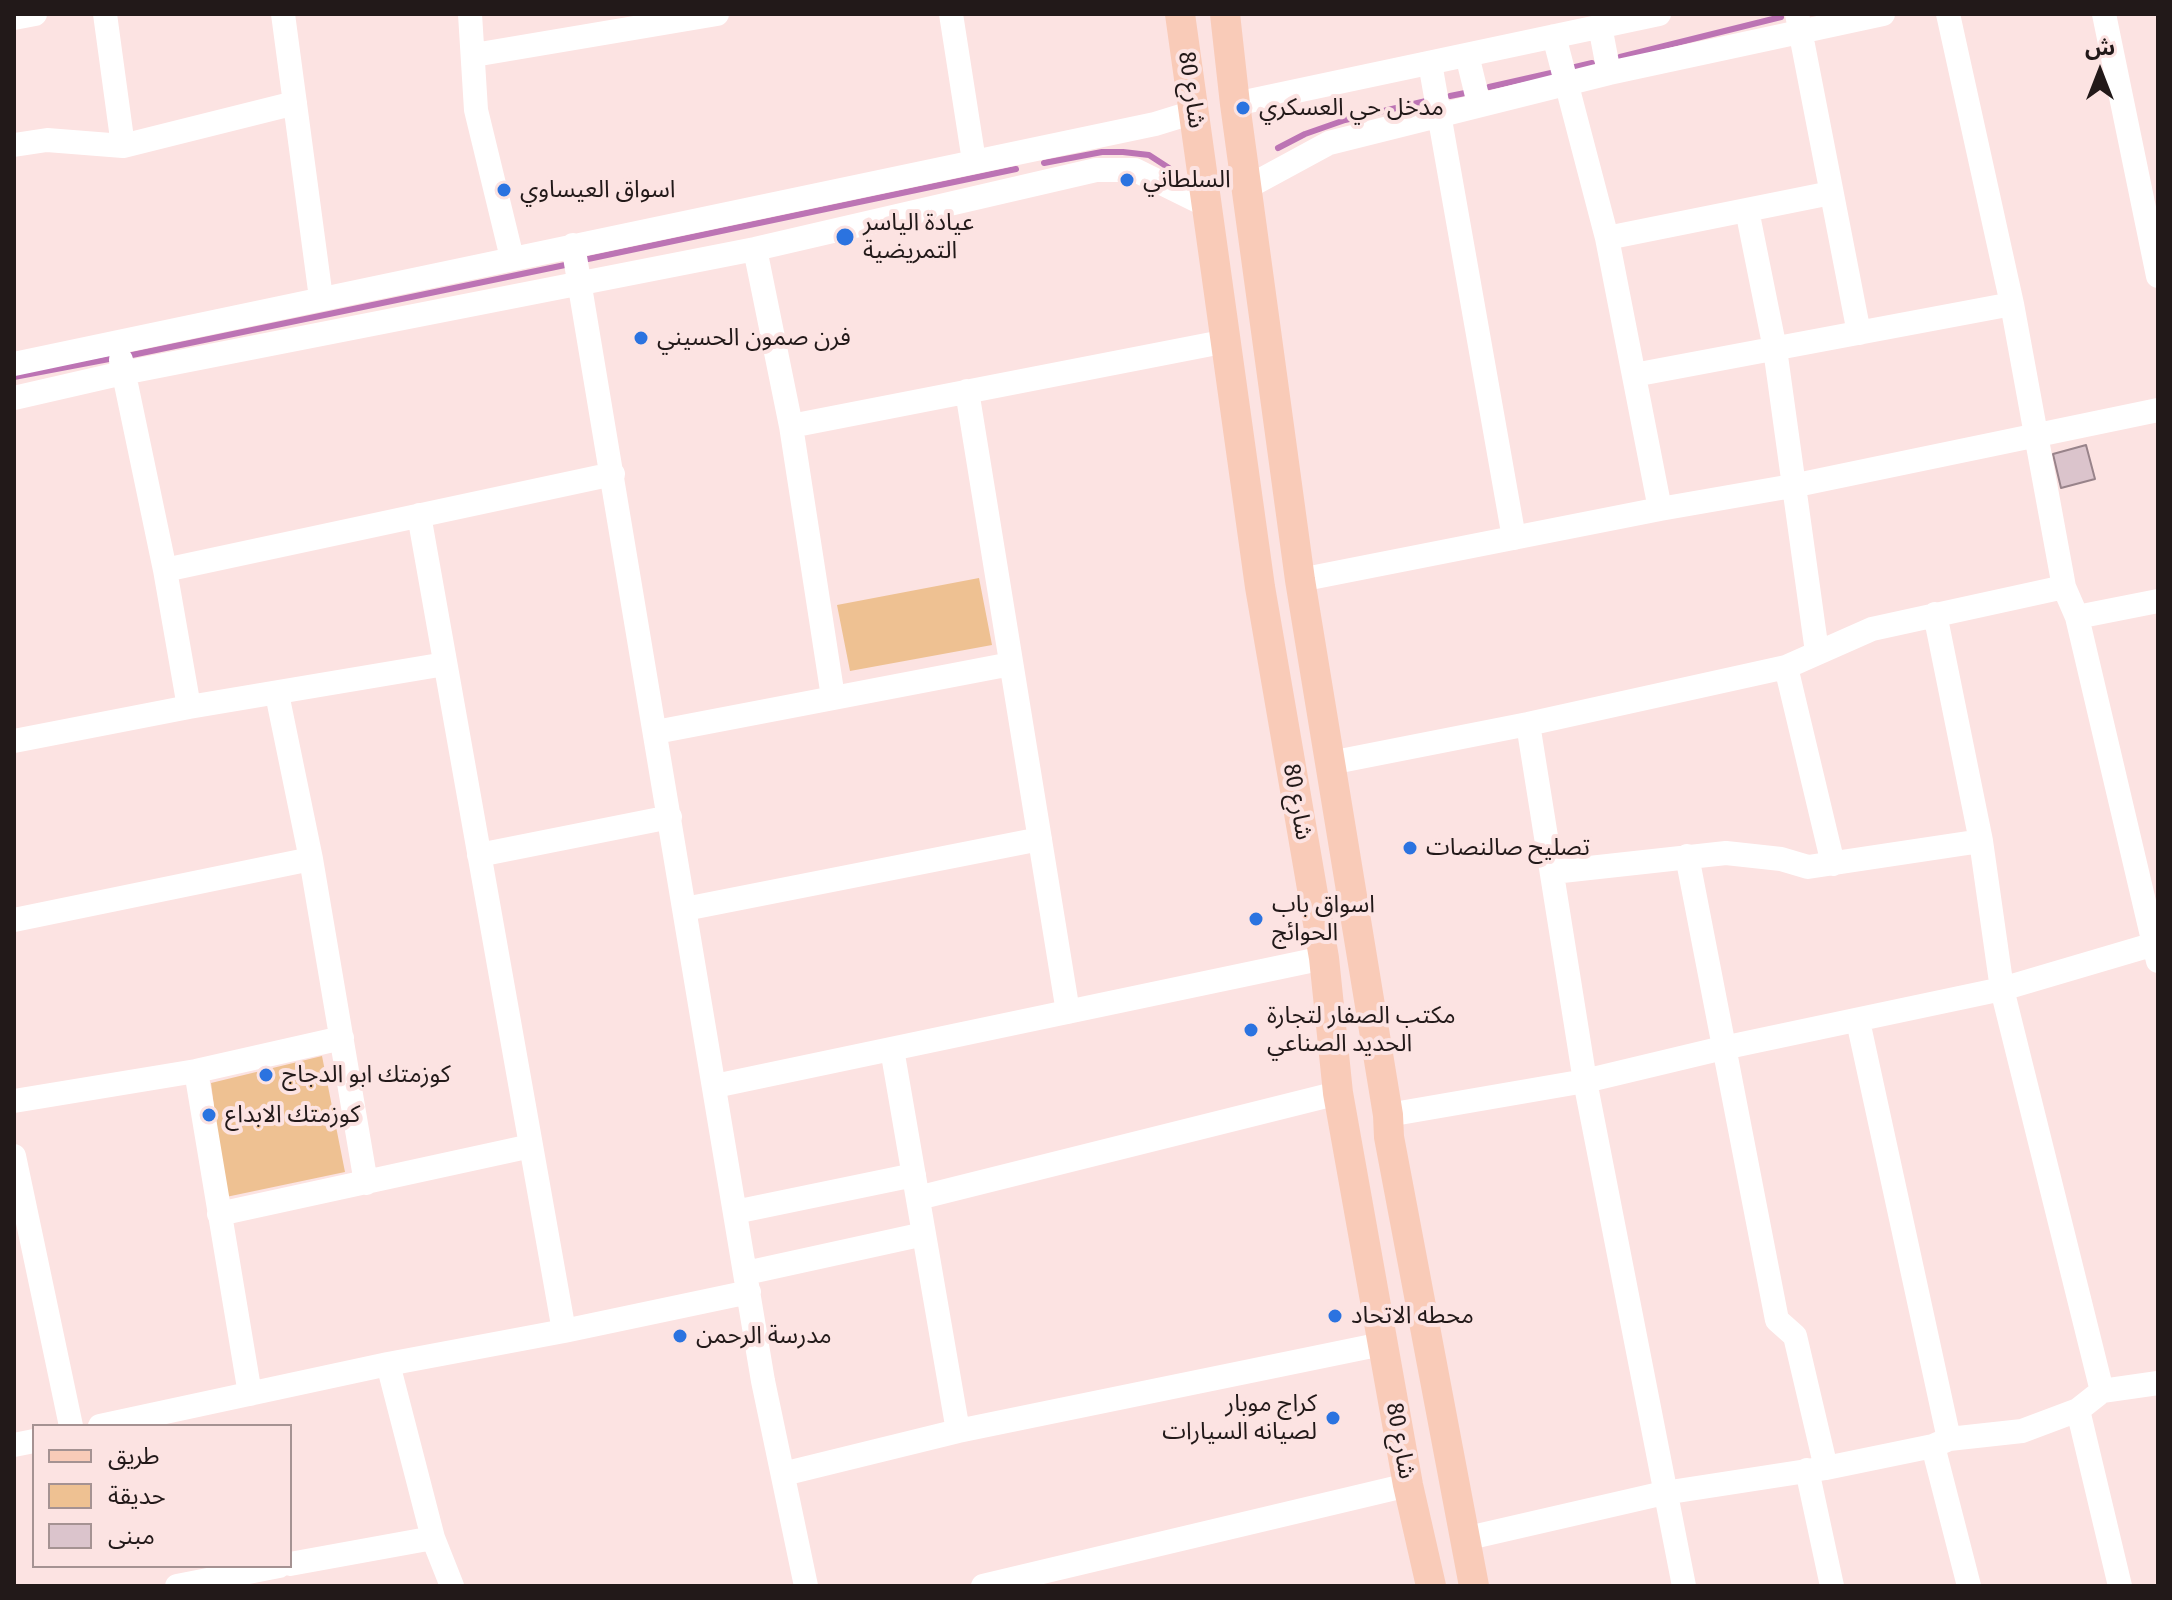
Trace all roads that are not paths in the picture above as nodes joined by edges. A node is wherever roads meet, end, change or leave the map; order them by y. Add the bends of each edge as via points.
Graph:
1 (35, 14) edge
2 (105, 14) edge
3 (283, 14) edge
4 (470, 14) edge
5 (717, 14) edge
6 (951, 14) edge
7 (1180, 14) edge
8 (1225, 14) edge
9 (1659, 14) edge
10 (1883, 14) edge
11 (1948, 14) edge
12 (2104, 14) edge
13 (14, 18) edge
14 (1606, 21) edge
15 (1798, 23) edge
16 (582, 26) edge
17 (1554, 36) junction
18 (474, 55) junction
19 (1467, 55) junction
20 (1430, 63) junction
21 (1609, 73) junction
22 (1566, 84) junction
23 (295, 103) junction
24 (1235, 104) junction
25 (1479, 104) junction
26 (1194, 112) junction
27 (1441, 114) junction
28 (14, 145) edge
29 (123, 146) junction
30 (1027, 150) junction
31 (974, 161) junction
32 (1035, 184) junction
33 (1246, 188) junction
34 (1831, 193) junction
35 (1208, 206) junction
36 (1747, 210) junction
37 (1607, 238) junction
38 (573, 245) junction
39 (755, 249) junction
40 (512, 258) junction
41 (2158, 276) edge
42 (579, 282) junction
43 (321, 298) junction
44 (2012, 304) junction
45 (1859, 333) junction
46 (1227, 341) junction
47 (117, 342) junction
48 (1775, 349) junction
49 (14, 364) edge
50 (123, 373) junction
51 (1634, 375) junction
52 (967, 391) junction
53 (14, 398) edge
54 (2158, 410) edge
55 (791, 426) junction
56 (2035, 436) junction
57 (613, 474) junction
58 (1792, 486) junction
59 (1660, 509) junction
60 (419, 515) junction
61 (1514, 538) junction
62 (165, 570) junction
63 (1300, 580) junction
64 (2064, 587) junction
65 (2158, 601) edge
66 (1935, 614) junction
67 (2077, 617) junction
68 (1817, 652) junction
69 (445, 664) junction
70 (1011, 664) junction
71 (1786, 667) junction
72 (277, 694) junction
73 (833, 697) junction
74 (189, 707) junction
75 (1528, 724) junction
76 (656, 732) junction
77 (14, 741) edge
78 (1330, 763) junction
79 (670, 817) junction
80 (1040, 839) junction
81 (1981, 841) junction
82 (479, 855) junction
83 (1687, 856) junction
84 (311, 859) junction
85 (1833, 864) junction
86 (1553, 872) junction
87 (685, 909) junction
88 (14, 920) edge
89 (2157, 950) edge
90 (1324, 958) junction
91 (2002, 989) junction
92 (1068, 1012) junction
93 (1858, 1021) junction
94 (342, 1038) junction
95 (1723, 1048) junction
96 (892, 1049) junction
97 (196, 1071) junction
98 (1585, 1081) junction
99 (715, 1086) junction
100 (1338, 1093) junction
101 (14, 1101) edge
102 (1388, 1115) junction
103 (531, 1146) junction
104 (14, 1156) edge
105 (366, 1183) junction
106 (916, 1187) junction
107 (735, 1212) junction
108 (219, 1214) junction
109 (924, 1234) junction
110 (747, 1283) junction
111 (564, 1331) junction
112 (1382, 1344) junction
113 (388, 1364) junction
114 (2158, 1383) edge
115 (2102, 1391) junction
116 (250, 1394) junction
117 (2078, 1410) junction
118 (71, 1424) edge
119 (109, 1424) edge
120 (958, 1431) junction
121 (1941, 1443) junction
122 (1816, 1469) junction
123 (783, 1474) junction
124 (1408, 1485) junction
125 (1664, 1493) junction
126 (433, 1538) junction
127 (1464, 1539) junction
128 (291, 1570) edge
129 (177, 1586) edge
130 (452, 1586) edge
131 (806, 1586) edge
132 (983, 1586) edge
133 (1431, 1586) edge
134 (1474, 1586) edge
135 (1684, 1586) edge
136 (1832, 1586) edge
137 (1969, 1586) edge
138 (2120, 1586) edge

1 - 13 street
2 - 29 street
3 - 23 street
4 - 18 street
5 - 16 street
6 - 31 street
7 - 26 main road, شارع 80
8 - 24 main road, شارع 80
9 - 14 street
10 - 15 street
11 - 44 street
12 - 41 street
14 - 17 street
14 - 21 street
15 - 21 street
15 - 34 street
16 - 18 street
17 - 19 street
17 - 22 street
18 - 40 street via 476,110
19 - 20 street
19 - 25 street
20 - 24 street
20 - 27 street
21 - 22 street
22 - 25 street
22 - 37 street
23 - 29 street
23 - 43 street
24 - 33 main road, شارع 80
25 - 27 street
26 - 30 street
26 - 35 main road, شارع 80
27 - 33 street via 1329,143
27 - 61 street
28 - 29 street via 47,140
30 - 31 street
30 - 32 street
31 - 38 street
32 - 35 street via 1096,170 1135,170
32 - 39 street
33 - 63 main road, شارع 80
34 - 36 street
34 - 45 street
35 - 46 main road, شارع 80
36 - 37 street
36 - 48 street
37 - 51 street
38 - 40 street
38 - 42 street
39 - 42 street
39 - 55 street
40 - 43 street
42 - 50 street
42 - 57 street
43 - 47 street
44 - 45 street
44 - 56 street
45 - 48 street
46 - 52 street
46 - 90 main road, شارع 80 via 1260,587
47 - 49 street
47 - 50 street
48 - 51 street
48 - 58 street
50 - 53 street
50 - 62 street
51 - 59 street
52 - 55 street
52 - 70 street
54 - 56 street
55 - 73 street
56 - 58 street
56 - 64 street
57 - 60 street
57 - 76 street
58 - 59 street
58 - 68 street
59 - 61 street
60 - 62 street
60 - 69 street
61 - 63 street
62 - 74 street
63 - 78 main road, شارع 80
64 - 66 street
64 - 67 street
65 - 67 street
66 - 68 street via 1872,629
66 - 81 street
67 - 89 street
68 - 71 street
69 - 72 street
69 - 82 street
70 - 73 street
70 - 80 street
71 - 75 street
71 - 85 street
72 - 74 street
72 - 84 street
73 - 76 street
74 - 77 street
75 - 78 street
75 - 86 street
76 - 79 street
78 - 102 main road, شارع 80
79 - 82 street
79 - 87 street
80 - 87 street
80 - 92 street
81 - 85 street
81 - 91 street
82 - 103 street
83 - 85 street via 1726,853 1808,867
83 - 86 street
83 - 95 street
84 - 88 street
84 - 94 street
86 - 98 street
87 - 99 street
89 - 91 street
90 - 92 street
90 - 100 main road, شارع 80
91 - 93 street
91 - 115 street
92 - 96 street
93 - 95 street
93 - 121 street
94 - 97 street
94 - 105 street
95 - 98 street
95 - 122 street via 1777,1320 1795,1336
96 - 99 street
96 - 106 street
97 - 101 street
97 - 108 street
98 - 102 street
98 - 125 street
99 - 107 street
100 - 106 street
100 - 112 main road, شارع 80
102 - 127 main road, شارع 80
103 - 105 street
103 - 111 street
104 - 118 street
105 - 108 street
106 - 107 street
106 - 109 street
107 - 110 street
108 - 116 street
109 - 110 street
109 - 120 street
110 - 111 street
110 - 123 street
111 - 113 street
112 - 120 street
112 - 124 main road, شارع 80
113 - 116 street
113 - 126 street
114 - 115 street
115 - 117 street
116 - 119 street
117 - 121 street via 2022,1431
117 - 138 street
120 - 123 street
121 - 122 street
121 - 137 street
122 - 125 street
122 - 136 street
123 - 131 street
124 - 132 street
124 - 133 main road, شارع 80
125 - 127 street
125 - 135 street
126 - 128 street
126 - 130 street
127 - 134 main road, شارع 80
128 - 129 street

